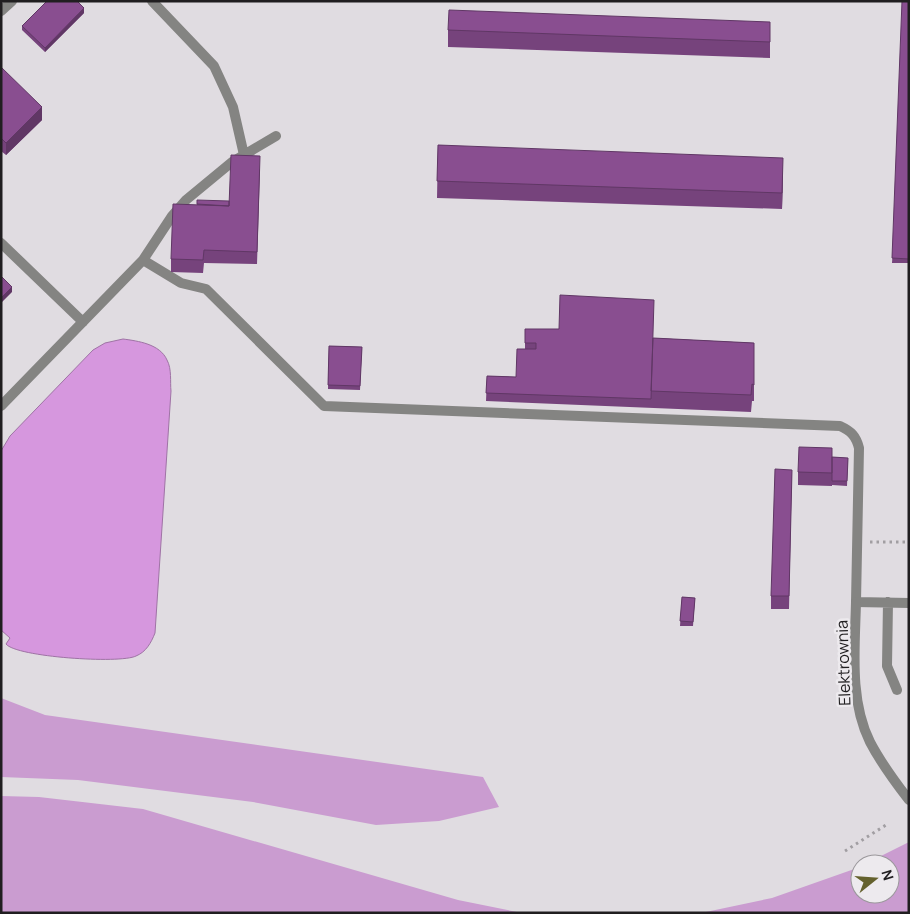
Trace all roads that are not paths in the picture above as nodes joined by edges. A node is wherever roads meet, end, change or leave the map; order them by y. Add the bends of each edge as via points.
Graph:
1 (12, 1) edge
2 (152, 1) edge
3 (1, 11) edge
4 (276, 136) dead end
5 (244, 155) junction
6 (1, 243) edge
7 (143, 260) junction
8 (83, 322) junction
9 (1, 406) edge
10 (856, 602) junction
11 (888, 602) junction
12 (909, 603) edge
13 (897, 690) dead end
14 (909, 800) edge

1 - 3 street
2 - 5 street via 214,66 233,108
4 - 5 street
5 - 7 street via 186,200
6 - 8 street
7 - 8 street
7 - 10 street, Elektrownia via 182,283 206,289 324,406 840,426 850,430 859,448
8 - 9 street
10 - 11 street
10 - 14 street, Elektrownia via 858,706 870,742
11 - 12 street
11 - 13 street via 887,666

